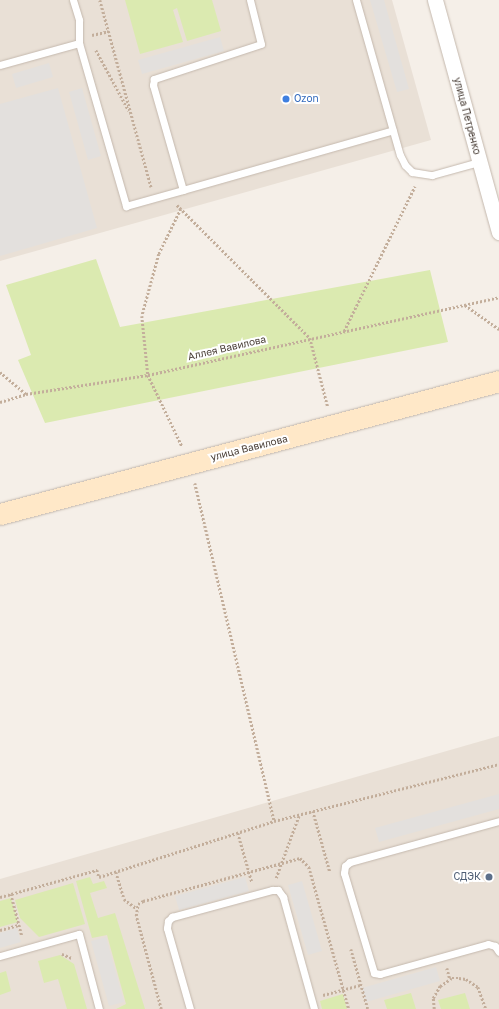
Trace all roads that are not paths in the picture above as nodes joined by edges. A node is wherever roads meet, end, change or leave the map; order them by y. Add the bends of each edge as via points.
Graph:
1 (73, 0) edge
2 (250, 0) edge
3 (356, 0) edge
4 (435, 0) edge
5 (79, 43) junction
6 (0, 65) edge
7 (393, 130) junction
8 (479, 162) junction
9 (183, 190) junction
10 (499, 232) edge
11 (499, 382) edge
12 (0, 514) edge
13 (499, 821) edge
14 (499, 952) edge
15 (0, 956) edge
16 (99, 1009) edge
17 (190, 1009) edge
18 (314, 1009) edge

1 - 5 lane via 79,20
2 - 9 lane via 261,44 154,79 153,85
3 - 7 lane
4 - 8 street, улица Петренко
5 - 6 lane
5 - 9 lane via 126,206
7 - 8 lane via 405,165 412,172 432,175
7 - 9 lane
8 - 10 street, улица Петренко
11 - 12 street, улица Вавилова
13 - 14 lane via 350,862 345,866 344,873 374,974 488,944 495,946
15 - 16 lane via 79,934
17 - 18 lane via 167,928 168,921 172,917 272,890 278,890 283,898

